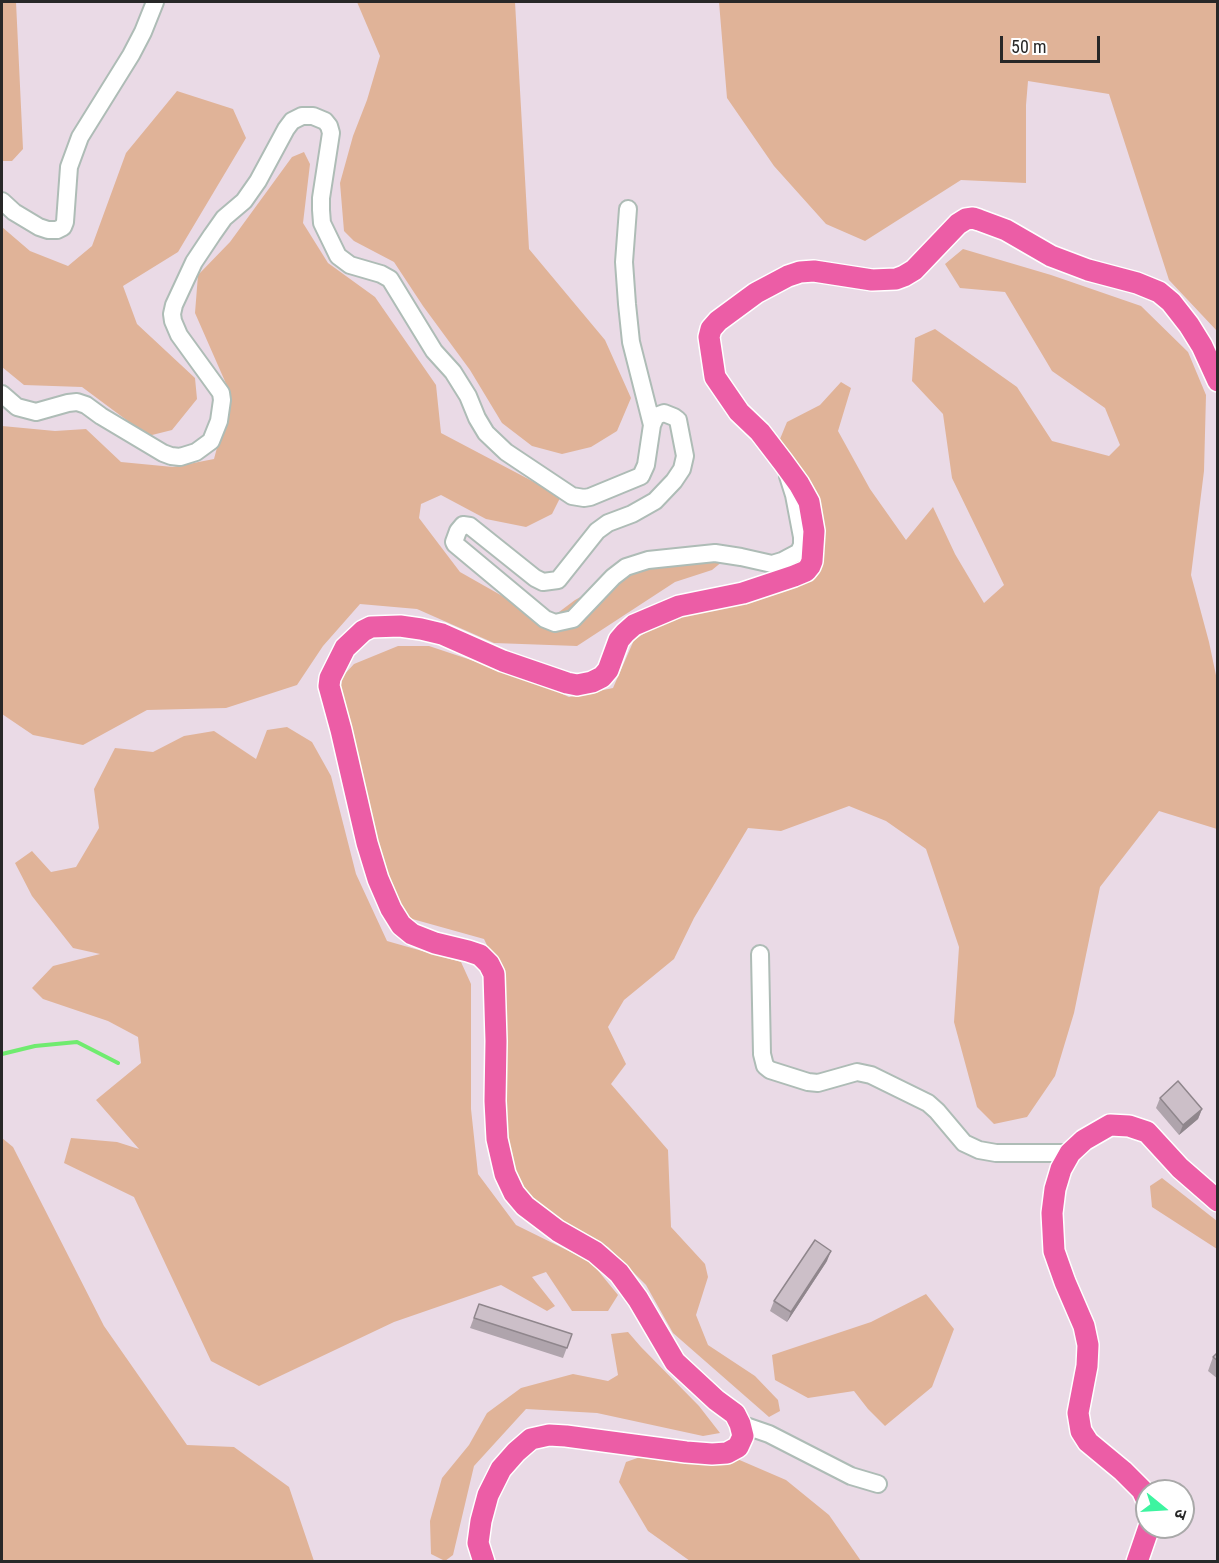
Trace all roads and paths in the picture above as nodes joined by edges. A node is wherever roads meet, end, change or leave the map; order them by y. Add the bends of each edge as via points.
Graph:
1 (155, 2) edge
2 (2, 201) edge
3 (628, 209) dead end
4 (1218, 381) edge
5 (2, 394) edge
6 (652, 425) junction
7 (783, 462) junction
8 (760, 954) dead end
9 (1070, 1154) junction
10 (1218, 1201) edge
11 (740, 1424) junction
12 (1135, 1483) edge
13 (878, 1484) dead end
14 (1145, 1539) edge
15 (484, 1562) edge
16 (1137, 1562) edge

1 - 2 street via 131,55 80,137 69,167 63,227 48,230
3 - 6 street via 624,262 631,342
4 - 7 main road via 1189,325 1159,292 1088,270 1051,256 1006,230 966,219 904,276 872,280 800,272 756,293 711,329 716,377 739,412
5 - 6 street via 17,407 36,412 68,403 86,405 171,456 196,452 211,441 219,421 221,393 179,335 173,321 174,305 200,253 224,218 244,201 258,181 286,129 302,116 313,116 325,121 332,133 321,210 322,223 338,256 350,265 390,279 434,351 468,396 486,433 506,452 572,496 590,497 640,476 646,465
6 - 7 street via 656,416 664,413 678,420 685,456 682,469 654,501 597,531 558,580 543,582 535,578 470,526 463,525 455,544 545,619 562,622 573,619 626,567 648,560 716,553 772,564 799,552 802,537
7 - 11 main road via 808,502 814,531 812,561 806,571 743,593 679,606 634,625 619,640 608,670 592,682 567,683 442,634 400,626 363,631 345,648 329,686 367,843 391,909 412,934 480,955 494,974 497,1139 514,1193 558,1231 595,1252 619,1272 675,1362 735,1414
8 - 9 street via 762,1054 770,1070 818,1083 857,1072 871,1075 928,1103 964,1143 979,1150
9 - 10 main road via 1084,1140 1110,1125 1129,1126 1147,1132
9 - 12 main road via 1055,1189 1054,1251 1088,1345 1078,1413 1081,1431 1088,1442
11 - 13 street via 770,1434 851,1476
11 - 15 main road via 742,1436 738,1447 727,1453 686,1452 566,1436 531,1439 501,1469 488,1495 478,1543
14 - 16 main road

